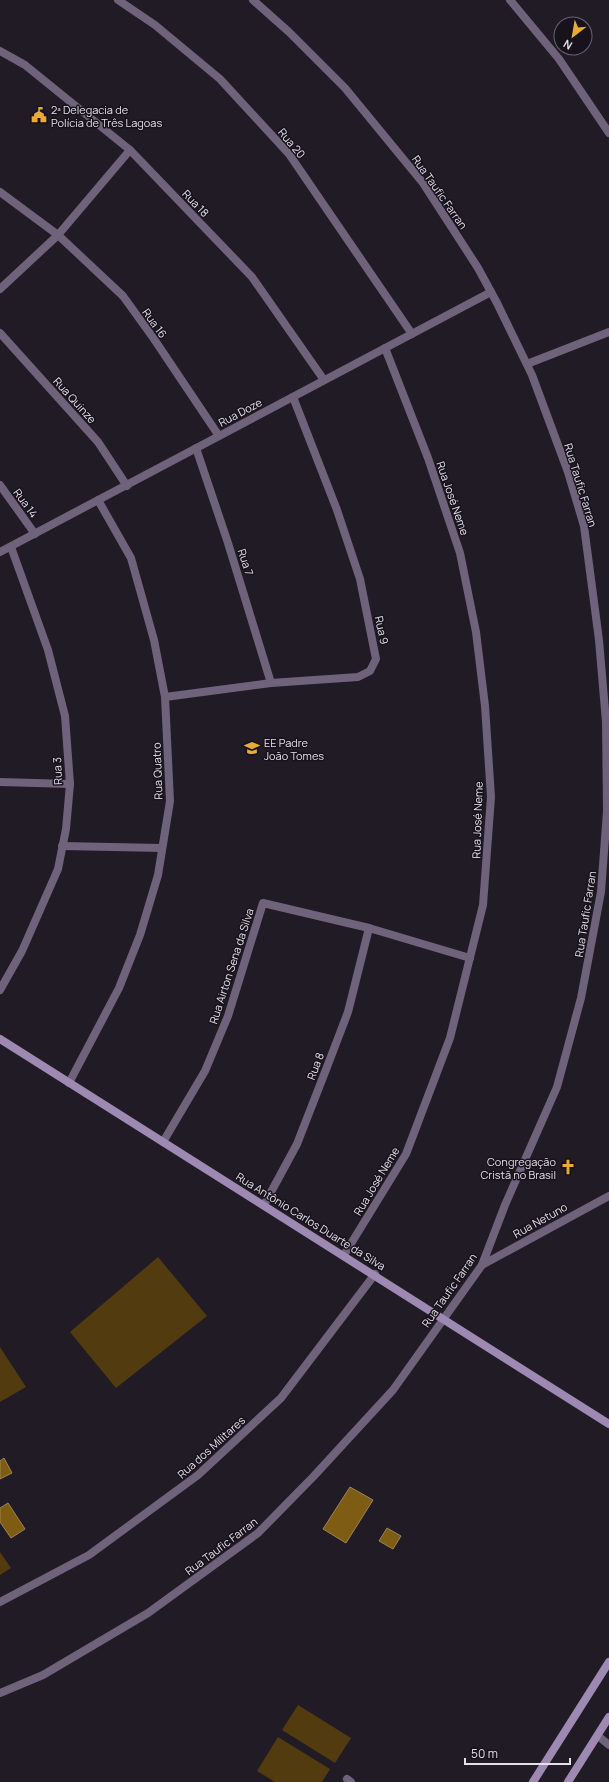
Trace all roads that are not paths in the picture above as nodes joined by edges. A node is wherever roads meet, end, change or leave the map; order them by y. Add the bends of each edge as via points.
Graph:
1 (118, 0) edge
2 (253, 0) edge
3 (510, 0) edge
4 (0, 51) edge
5 (609, 134) edge
6 (130, 150) junction
7 (0, 192) edge
8 (58, 236) junction
9 (0, 289) edge
10 (491, 292) junction
11 (609, 332) edge
12 (0, 333) edge
13 (412, 334) junction
14 (385, 348) junction
15 (526, 364) junction
16 (324, 380) junction
17 (293, 397) junction
18 (219, 436) junction
19 (196, 448) junction
20 (0, 485) edge
21 (127, 486) junction
22 (98, 500) junction
23 (35, 534) junction
24 (11, 547) junction
25 (0, 552) edge
26 (271, 683) junction
27 (165, 697) junction
28 (0, 782) edge
29 (70, 784) junction
30 (62, 846) junction
31 (162, 848) junction
32 (369, 928) junction
33 (470, 958) junction
34 (0, 990) edge
35 (0, 1039) edge
36 (69, 1083) junction
37 (163, 1142) junction
38 (609, 1196) edge
39 (264, 1205) junction
40 (344, 1255) junction
41 (482, 1265) junction
42 (374, 1274) junction
43 (442, 1318) junction
44 (609, 1424) edge
45 (0, 1602) edge
46 (608, 1668) edge
47 (0, 1693) edge
48 (609, 1717) edge
49 (598, 1736) junction
50 (609, 1745) edge
51 (533, 1782) edge
52 (568, 1782) edge

1 - 13 street, Rua 20 via 155,25 220,79 289,154
2 - 10 street, Rua Taufic Farran via 345,88 423,183
3 - 5 street via 559,59
4 - 6 street, Rua 18 via 25,65
6 - 8 street
6 - 16 street, Rua 18 via 252,277
7 - 8 street, Rua 16
8 - 9 street
8 - 18 street, Rua 16 via 123,296
10 - 13 street, Rua Doze
10 - 15 street, Rua Taufic Farran
11 - 15 street
12 - 21 street, Rua Quinze via 98,442
13 - 14 street, Rua Doze
14 - 16 street, Rua Doze
14 - 33 street, Rua José Neme via 428,458 460,553 476,632 485,706 491,797 483,905
15 - 41 street, Rua Taufic Farran via 568,472 584,526 599,640 606,722 608,811 601,892 581,998 557,1087 505,1205
16 - 17 street, Rua Doze
17 - 18 street, Rua Doze
17 - 26 street, Rua 9 via 337,510 360,579 376,659 370,671 358,677
18 - 19 street, Rua Doze
19 - 21 street, Rua Doze
19 - 26 street, Rua 7
20 - 23 street, Rua 14
21 - 22 street, Rua Doze
22 - 23 street, Rua Doze
22 - 27 street, Rua Quatro via 131,558 154,640
23 - 24 street, Rua Doze
24 - 25 street, Rua Doze
24 - 29 street, Rua 3 via 48,650 65,716
26 - 27 street, Rua 9
27 - 31 street, Rua Quatro via 170,801
28 - 29 street
29 - 30 street, Rua 3
30 - 31 street
30 - 34 street, Rua 3 via 58,869 22,951
31 - 36 street, Rua Quatro via 158,875 140,935 119,988
32 - 33 street
32 - 37 street, Rua Airton Sena da Silva via 263,903 228,1016 205,1071
32 - 39 street, Rua 8 via 343,1026 297,1144
33 - 40 street, Rua José Neme via 450,1038 406,1154
35 - 36 street, Rua Antônio Carlos Duarte da Silva
36 - 37 street, Rua Antônio Carlos Duarte da Silva
37 - 39 street, Rua Antônio Carlos Duarte da Silva
38 - 41 street, Rua Netuno
39 - 40 street, Rua Antônio Carlos Duarte da Silva
40 - 42 street, Rua Antônio Carlos Duarte da Silva
41 - 43 street, Rua Taufic Farran
42 - 43 street, Rua Antônio Carlos Duarte da Silva
42 - 45 street, Rua dos Militares via 281,1398 198,1475 89,1555
43 - 44 street, Rua Antônio Carlos Duarte da Silva
43 - 47 street, Rua Taufic Farran via 393,1390 258,1533 148,1613 43,1675
46 - 51 street
48 - 49 street
49 - 50 street
49 - 52 street

